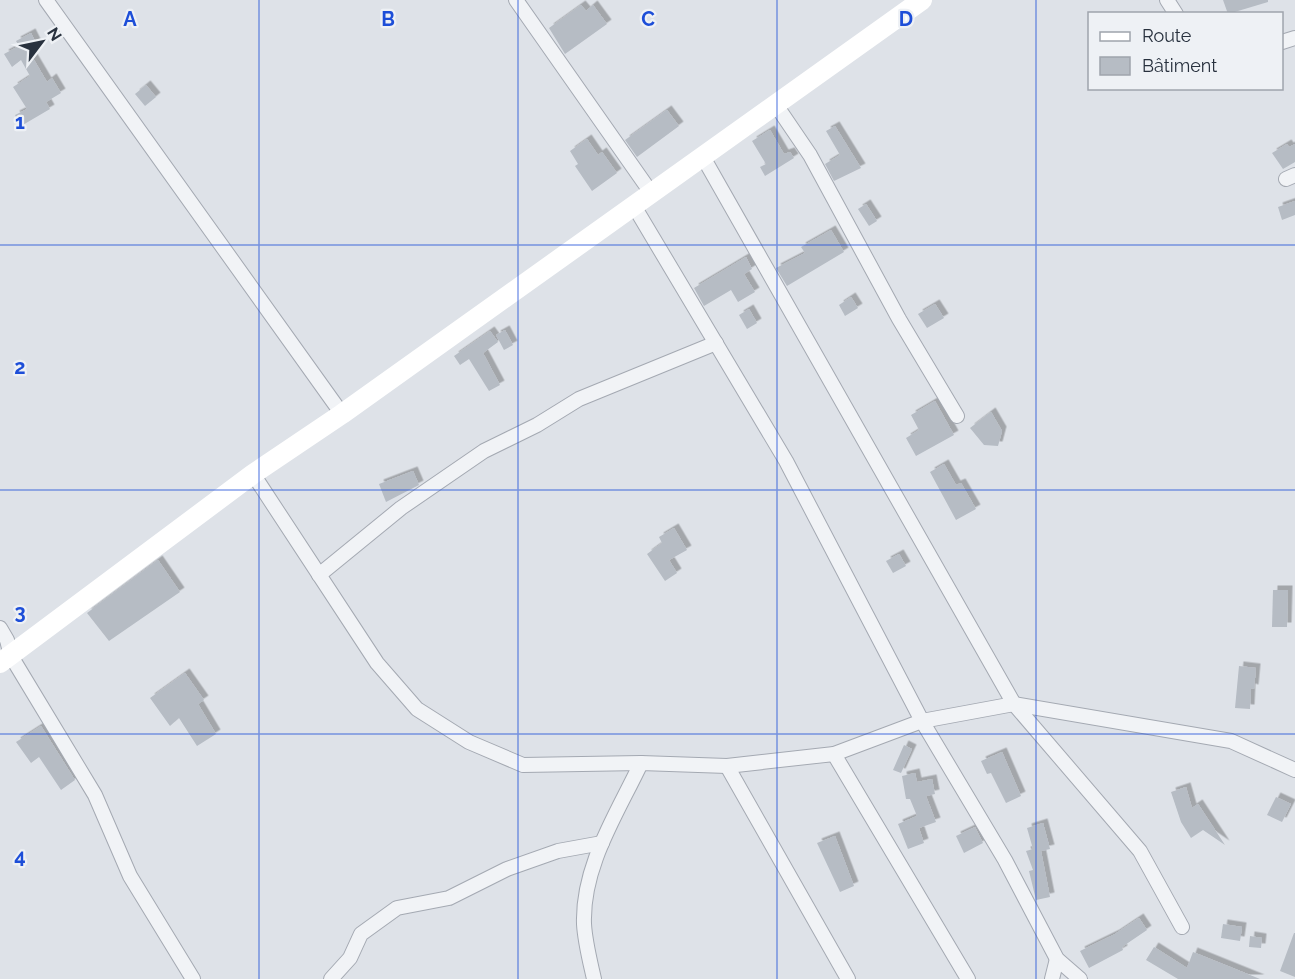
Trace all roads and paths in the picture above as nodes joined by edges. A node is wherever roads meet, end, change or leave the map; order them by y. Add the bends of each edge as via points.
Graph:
1 (46, 0) edge
2 (516, 0) edge
3 (922, 0) edge
4 (777, 105) junction
5 (703, 157) junction
6 (652, 194) junction
7 (634, 206) junction
8 (716, 343) junction
9 (342, 414) junction
10 (957, 416) dead end
11 (253, 474) junction
12 (319, 575) junction
13 (0, 628) edge
14 (5, 659) edge
15 (1014, 704) junction
16 (922, 721) junction
17 (834, 754) junction
18 (641, 764) junction
19 (727, 766) junction
20 (1295, 770) edge
21 (602, 843) junction
22 (1182, 927) dead end
23 (1057, 959) junction
24 (193, 979) edge
25 (331, 979) edge
26 (594, 979) edge
27 (848, 979) edge
28 (968, 979) edge
29 (1052, 979) edge
30 (1080, 979) edge

1 - 9 street
2 - 6 street
3 - 4 street
4 - 5 street
4 - 10 street via 810,156
5 - 6 street
5 - 15 street
6 - 7 street
7 - 8 street
7 - 9 street
8 - 12 street via 579,399 484,451 401,508
8 - 16 street via 786,461
9 - 11 street
11 - 12 street
11 - 14 street
12 - 18 street via 377,663 417,709 469,742 523,765
13 - 14 street via 7,640
14 - 24 street via 95,795 130,876
15 - 16 street
15 - 20 street via 1231,741
15 - 22 street via 1140,851
16 - 17 street
16 - 23 street via 1005,860
17 - 19 street
17 - 28 street
18 - 19 street
18 - 21 street
19 - 27 street
21 - 25 street via 558,851 507,869 449,898 397,908 361,934 348,961
21 - 26 street via 585,894 584,925
23 - 29 street
23 - 30 street

